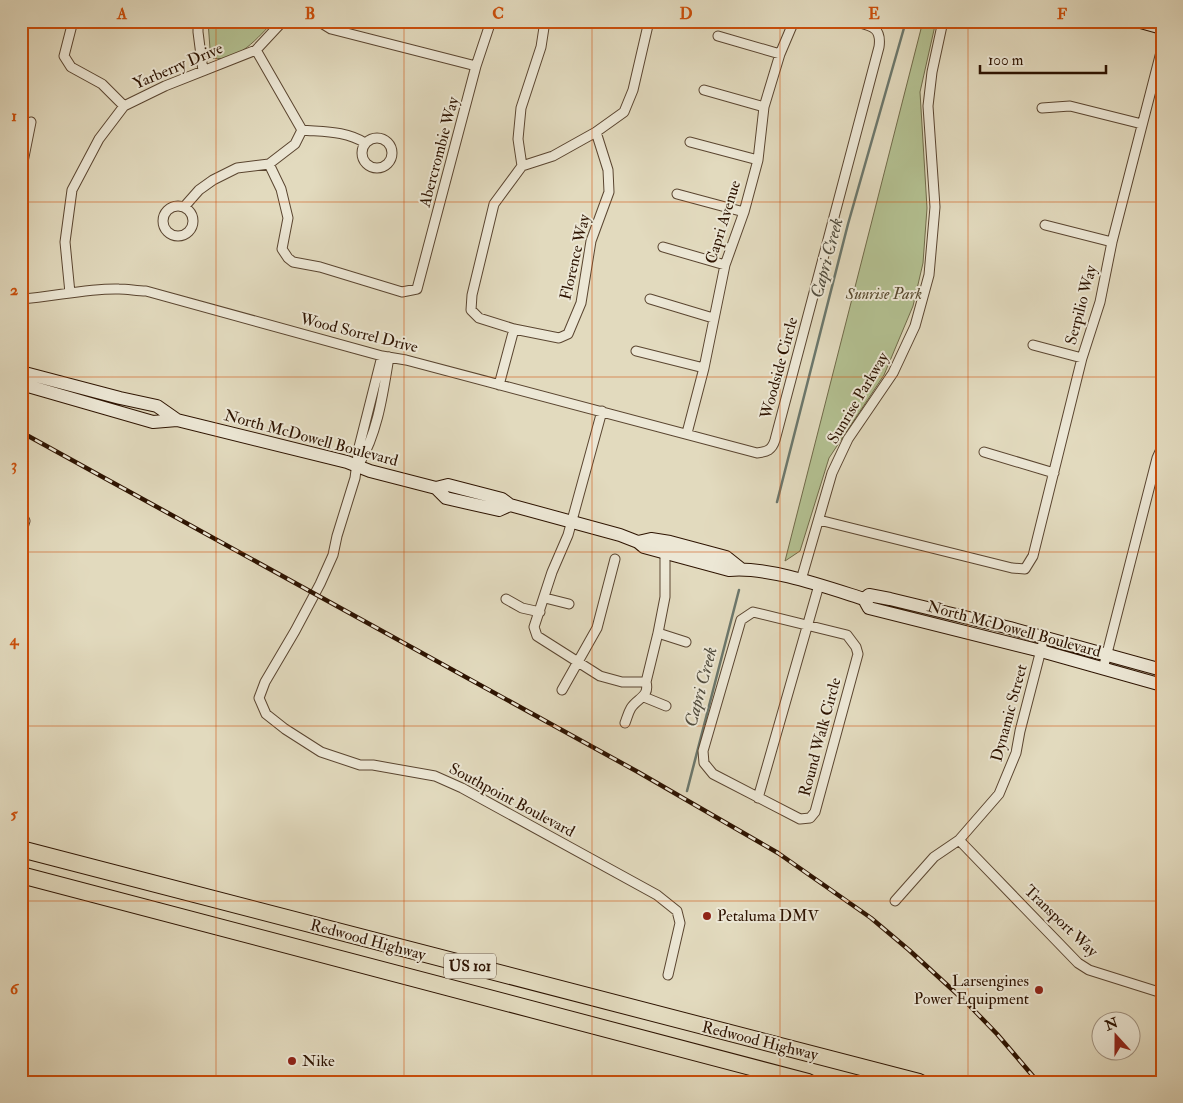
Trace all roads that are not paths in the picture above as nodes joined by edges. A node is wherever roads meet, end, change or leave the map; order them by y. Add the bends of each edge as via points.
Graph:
1 (73, 21) edge
2 (198, 21) edge
3 (283, 21) edge
4 (318, 21) edge
5 (545, 21) edge
6 (649, 21) edge
7 (794, 21) edge
8 (853, 21) edge
9 (943, 21) edge
10 (1137, 21) edge
11 (491, 22) edge
12 (1162, 28) edge
13 (718, 36) dead end
14 (1162, 48) edge
15 (256, 50) junction
16 (780, 54) junction
17 (476, 66) junction
18 (203, 71) junction
19 (704, 90) dead end
20 (124, 106) junction
21 (764, 107) junction
22 (1042, 108) dead end
23 (30, 122) dead end
24 (1142, 124) junction
25 (302, 130) junction
26 (596, 132) junction
27 (690, 142) dead end
28 (365, 143) dead end
29 (758, 160) junction
30 (269, 164) junction
31 (522, 166) junction
32 (21, 172) edge
33 (677, 194) dead end
34 (184, 207) dead end
35 (744, 212) junction
36 (1045, 225) dead end
37 (1112, 242) junction
38 (663, 247) dead end
39 (725, 265) junction
40 (70, 293) junction
41 (650, 299) dead end
42 (21, 300) edge
43 (713, 318) junction
44 (514, 329) junction
45 (1033, 345) dead end
46 (636, 351) dead end
47 (385, 356) junction
48 (1082, 358) junction
49 (704, 368) junction
50 (21, 372) edge
51 (21, 384) edge
52 (499, 385) junction
53 (602, 412) junction
54 (177, 420) junction
55 (687, 434) junction
56 (1162, 447) edge
57 (984, 452) dead end
58 (1159, 458) edge
59 (358, 467) junction
60 (1054, 473) junction
61 (21, 512) edge
62 (819, 520) junction
63 (572, 521) junction
64 (21, 534) edge
65 (638, 542) junction
66 (665, 553) junction
67 (615, 559) dead end
68 (741, 569) junction
69 (801, 580) junction
70 (820, 585) junction
71 (545, 598) junction
72 (506, 599) dead end
73 (569, 604) dead end
74 (540, 612) junction
75 (808, 624) junction
76 (658, 633) junction
77 (686, 642) dead end
78 (1043, 645) junction
79 (1106, 656) junction
80 (577, 661) junction
81 (1103, 669) junction
82 (1162, 670) edge
83 (646, 682) junction
84 (1162, 685) edge
85 (562, 690) dead end
86 (644, 697) junction
87 (666, 706) dead end
88 (625, 723) dead end
89 (758, 798) junction
90 (959, 840) junction
91 (21, 849) edge
92 (21, 875) edge
93 (895, 901) dead end
94 (668, 975) dead end
95 (1162, 993) edge
96 (808, 1082) edge
97 (919, 1082) edge

1 - 20 street via 64,56 71,67 102,84
2 - 18 street
3 - 15 street, Yarberry Drive
4 - 17 street via 331,29
5 - 31 street via 541,47 520,108 518,139
6 - 26 street via 634,90 624,112
7 - 16 street, Capri Avenue
8 - 55 street, Woodside Circle via 878,31 879,47 773,448 757,453
9 - 62 street, Sunrise Parkway via 928,106 935,207 929,275 915,326 893,373 848,439 832,473
10 - 12 main road
11 - 17 street, Abercrombie Way
13 - 16 street
14 - 24 street, Serpilio Way
15 - 18 street, Yarberry Drive
15 - 25 street
16 - 21 street, Capri Avenue
17 - 30 street, Abercrombie Way via 417,289 402,292 288,258 282,249 288,218 281,189
18 - 20 street, Yarberry Drive
19 - 21 street
20 - 40 street, Yarberry Drive via 99,139 72,190 64,242
21 - 29 street, Capri Avenue
22 - 24 street via 1070,106
23 - 32 street
24 - 37 street, Serpilio Way
25 - 28 street via 338,132
25 - 30 street via 295,144
26 - 31 street via 553,156
26 - 44 street, Florence Way via 608,170 609,192 591,241 581,303 574,322 568,334 559,338
27 - 29 street
29 - 35 street, Capri Avenue
30 - 34 street via 237,168 213,180
31 - 44 street, Florence Way via 494,204 471,310 479,318
33 - 35 street
35 - 39 street, Capri Avenue
36 - 37 street
37 - 48 street, Serpilio Way via 1100,302
38 - 39 street
39 - 43 street, Capri Avenue
40 - 42 street, Wood Sorrel Drive
40 - 47 street, Wood Sorrel Drive via 118,289 146,292
41 - 43 street
43 - 49 street, Capri Avenue
44 - 52 street
45 - 48 street
46 - 49 street
47 - 52 street, Wood Sorrel Drive
47 - 59 street, Southpoint Boulevard via 359,447
48 - 60 street, Serpilio Way
49 - 55 street, Capri Avenue
50 - 54 main road, North McDowell Boulevard via 157,406
51 - 54 main road, North McDowell Boulevard via 153,422
52 - 53 street, Wood Sorrel Drive
53 - 55 street, Wood Sorrel Drive
53 - 63 street
54 - 59 main road, North McDowell Boulevard
56 - 58 street
57 - 60 street
58 - 79 street
59 - 63 main road, North McDowell Boulevard via 436,488 446,498 500,510 510,505
59 - 94 street, Southpoint Boulevard via 333,555 259,698 266,714 321,752 360,765 435,776 462,788 657,896 677,911 680,923
60 - 62 street, Serpilio Way via 1033,556 1025,569
61 - 64 street via 25,521
62 - 69 street, Sunrise Parkway
63 - 65 main road, North McDowell Boulevard
63 - 71 street
65 - 66 main road, North McDowell Boulevard
65 - 68 main road, North McDowell Boulevard via 651,539 670,542 726,557
66 - 68 main road, North McDowell Boulevard via 729,570
66 - 76 street via 665,597
67 - 80 street via 597,628
68 - 69 main road, North McDowell Boulevard
69 - 70 main road, North McDowell Boulevard
70 - 75 street
70 - 78 main road, North McDowell Boulevard via 864,599 869,595 890,599 1001,626
71 - 73 street
71 - 74 street
72 - 74 street via 522,608
74 - 80 street via 534,627 536,636
75 - 89 street
75 - 89 street, Round Walk Circle via 753,612 741,620 705,742 704,763 713,774
75 - 89 street, Round Walk Circle via 847,635 858,654 815,812 810,818 800,820
76 - 77 street
76 - 83 street
78 - 79 main road, North McDowell Boulevard
78 - 81 main road, North McDowell Boulevard
78 - 90 street, Dynamic Street via 1016,753 1002,788
79 - 81 street
79 - 82 main road, North McDowell Boulevard
80 - 83 street via 600,676 622,682
80 - 85 street
81 - 84 main road, North McDowell Boulevard
83 - 86 street
86 - 87 street
86 - 88 street via 631,706
90 - 93 street, Dynamic Street via 934,857
90 - 95 street, Transport Way via 1078,963 1089,970
91 - 97 highway, Redwood Highway / US 101
92 - 96 highway, Redwood Highway / US 101

